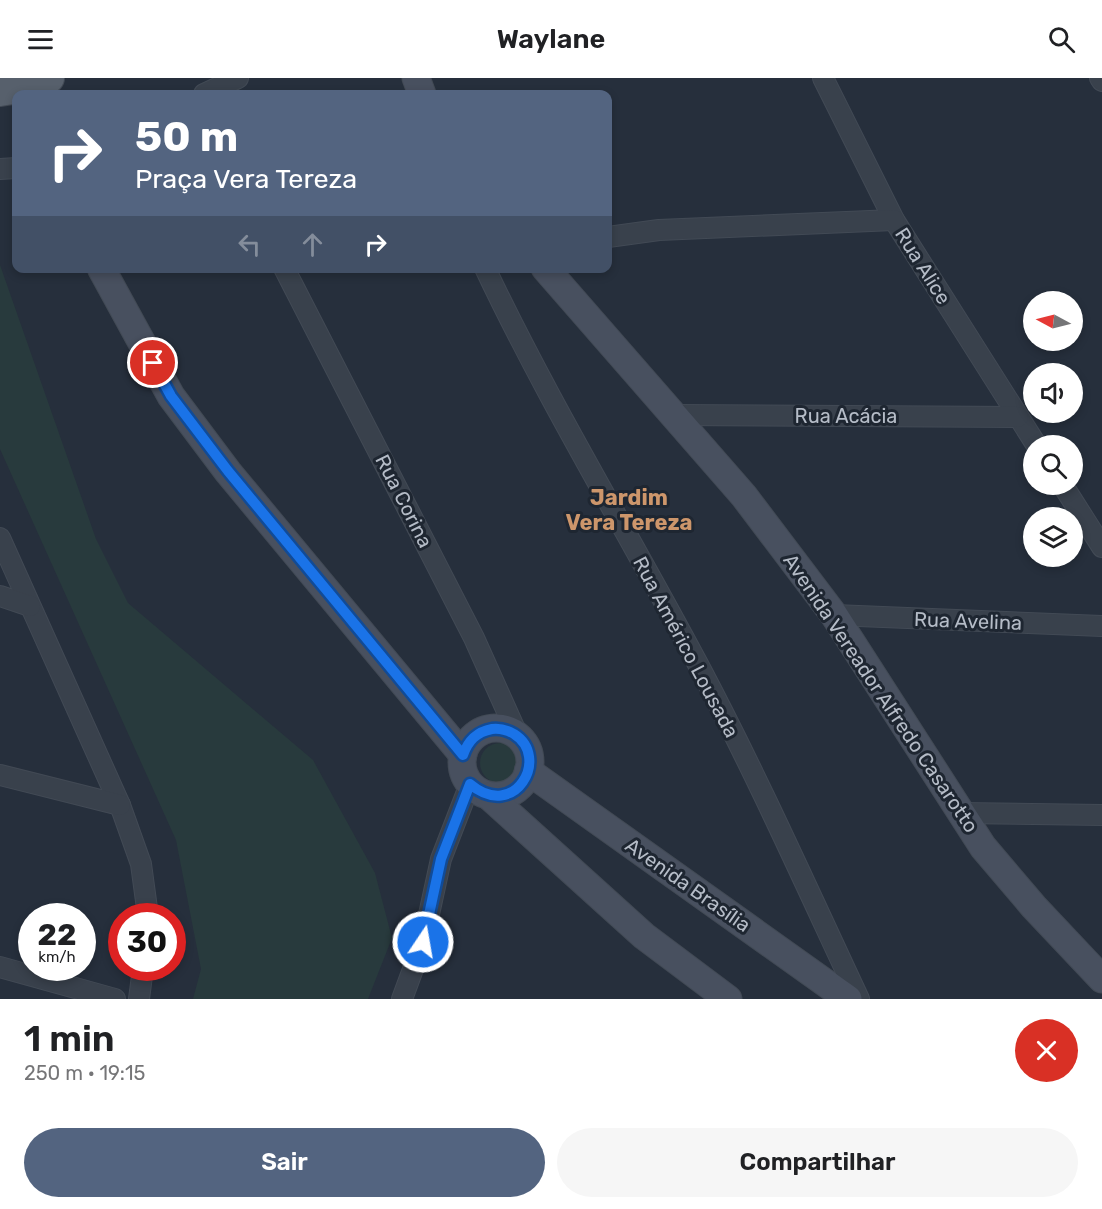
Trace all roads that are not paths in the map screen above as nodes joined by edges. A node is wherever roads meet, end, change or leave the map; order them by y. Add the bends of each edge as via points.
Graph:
1 (238, 78) edge
2 (823, 78) edge
3 (38, 86) edge
4 (212, 90) edge
5 (0, 91) edge
6 (894, 220) junction
7 (612, 236) edge
8 (104, 273) edge
9 (287, 273) edge
10 (487, 273) edge
11 (549, 273) edge
12 (673, 416) junction
13 (1018, 417) junction
14 (1029, 435) edge
15 (1069, 495) edge
16 (0, 538) edge
17 (1102, 547) edge
18 (0, 596) edge
19 (30, 606) junction
20 (834, 615) junction
21 (1102, 626) edge
22 (518, 736) junction
23 (463, 755) junction
24 (528, 771) junction
25 (0, 775) edge
26 (479, 790) junction
27 (120, 804) junction
28 (961, 813) junction
29 (1102, 815) edge
30 (146, 903) edge
31 (0, 967) edge
32 (1102, 979) edge
33 (141, 981) edge
34 (115, 999) edge
35 (139, 999) edge
36 (402, 999) edge
37 (728, 999) edge
38 (848, 999) edge
39 (859, 999) edge

1 - 4 street
2 - 6 street, Rua Alice
3 - 5 main road
6 - 7 street via 659,230
6 - 13 street, Rua Alice
8 - 23 street via 171,396
9 - 22 street, Rua Corina via 474,638
10 - 39 street, Rua Américo Lousada via 521,345 700,669
11 - 12 street, Avenida Vereador Alfredo Casarotto
12 - 13 street, Rua Acácia
12 - 20 street, Avenida Vereador Alfredo Casarotto via 744,496
13 - 14 street, Rua Alice
15 - 17 street
16 - 19 street
18 - 19 street
19 - 27 street
20 - 21 street, Rua Avelina
20 - 28 street, Avenida Vereador Alfredo Casarotto
22 - 23 street via 507,730 485,730 467,744
22 - 24 street via 529,759
23 - 26 street via 464,774
24 - 26 street via 524,781 509,794
24 - 38 street, Avenida Brasília
25 - 27 street
26 - 36 street via 441,859 423,942
26 - 37 street via 644,936
27 - 30 street via 141,864
28 - 29 street
28 - 32 street, Avenida Vereador Alfredo Casarotto via 1006,875
31 - 34 street
33 - 35 street

